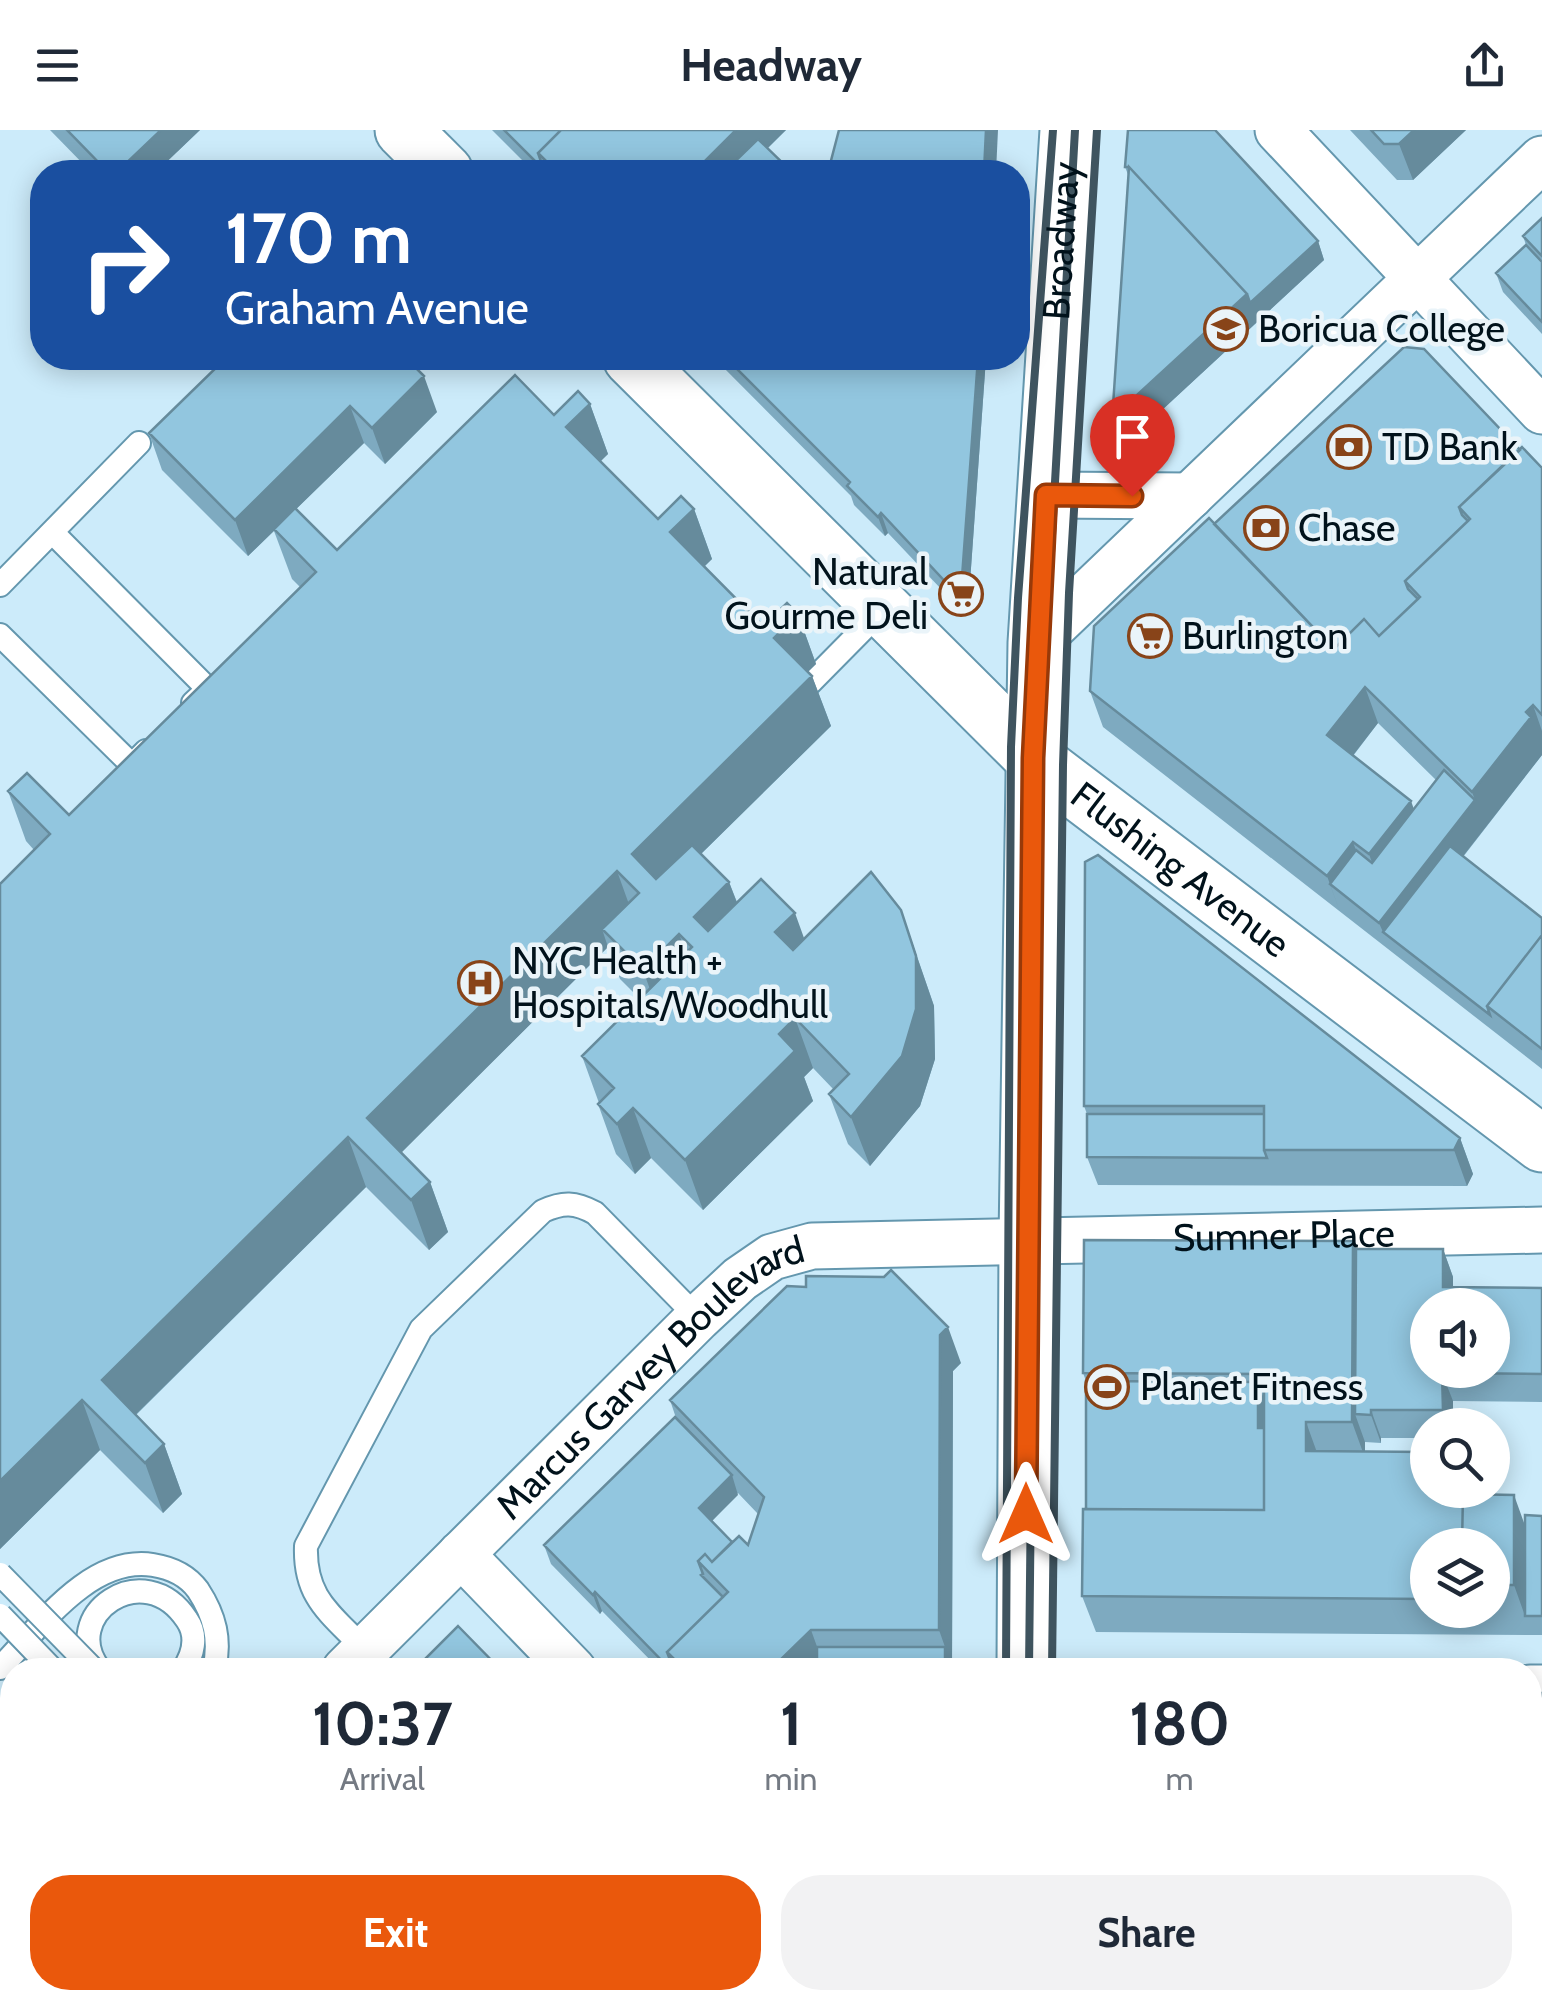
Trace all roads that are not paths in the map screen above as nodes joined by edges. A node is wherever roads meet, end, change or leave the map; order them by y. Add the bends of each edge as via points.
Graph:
1 (402, 130) edge
2 (1068, 130) edge
3 (1278, 130) edge
4 (1542, 159) edge
5 (433, 160) edge
6 (1418, 278) junction
7 (642, 370) edge
8 (1542, 411) edge
9 (139, 443) dead end
10 (1046, 495) junction
11 (1190, 496) junction
12 (52, 532) junction
13 (0, 585) edge
14 (883, 609) junction
15 (0, 634) edge
16 (1036, 643) junction
17 (799, 694) edge
18 (182, 714) edge
19 (157, 740) edge
20 (1033, 758) junction
21 (1542, 1144) edge
22 (1542, 1230) edge
23 (1027, 1240) junction
24 (698, 1318) junction
25 (460, 1554) junction
26 (0, 1574) edge
27 (0, 1614) edge
28 (10, 1658) edge
29 (42, 1658) edge
30 (85, 1658) edge
31 (91, 1658) edge
32 (191, 1658) edge
33 (216, 1658) edge
34 (354, 1658) edge
35 (357, 1658) edge
36 (561, 1658) edge
37 (1025, 1658) edge

1 - 5 main road
2 - 10 main road, Broadway
3 - 6 street
4 - 6 street
6 - 8 street
6 - 11 street
7 - 14 main road, Flushing Avenue
9 - 12 lane
10 - 11 street
10 - 16 main road, Broadway
11 - 16 street
12 - 13 lane
12 - 18 lane via 208,688
14 - 17 lane
14 - 20 main road, Flushing Avenue
15 - 19 lane via 132,765
16 - 20 main road, Broadway
20 - 21 main road, Flushing Avenue
20 - 23 main road, Broadway
22 - 23 street, Sumner Place
23 - 24 street, Marcus Garvey Boulevard via 812,1246 772,1257
23 - 37 main road, Broadway
24 - 25 street, Marcus Garvey Boulevard
24 - 34 lane via 595,1213 560,1203 543,1211 420,1329 306,1546 313,1594
25 - 35 street, Marcus Garvey Boulevard
25 - 36 street
26 - 30 lane, bridge
27 - 29 lane, bridge
28 - 33 lane via 86,1582 136,1562 168,1567 191,1580 209,1607
31 - 32 lane via 87,1630 99,1611 119,1595 150,1590 170,1599 190,1624

